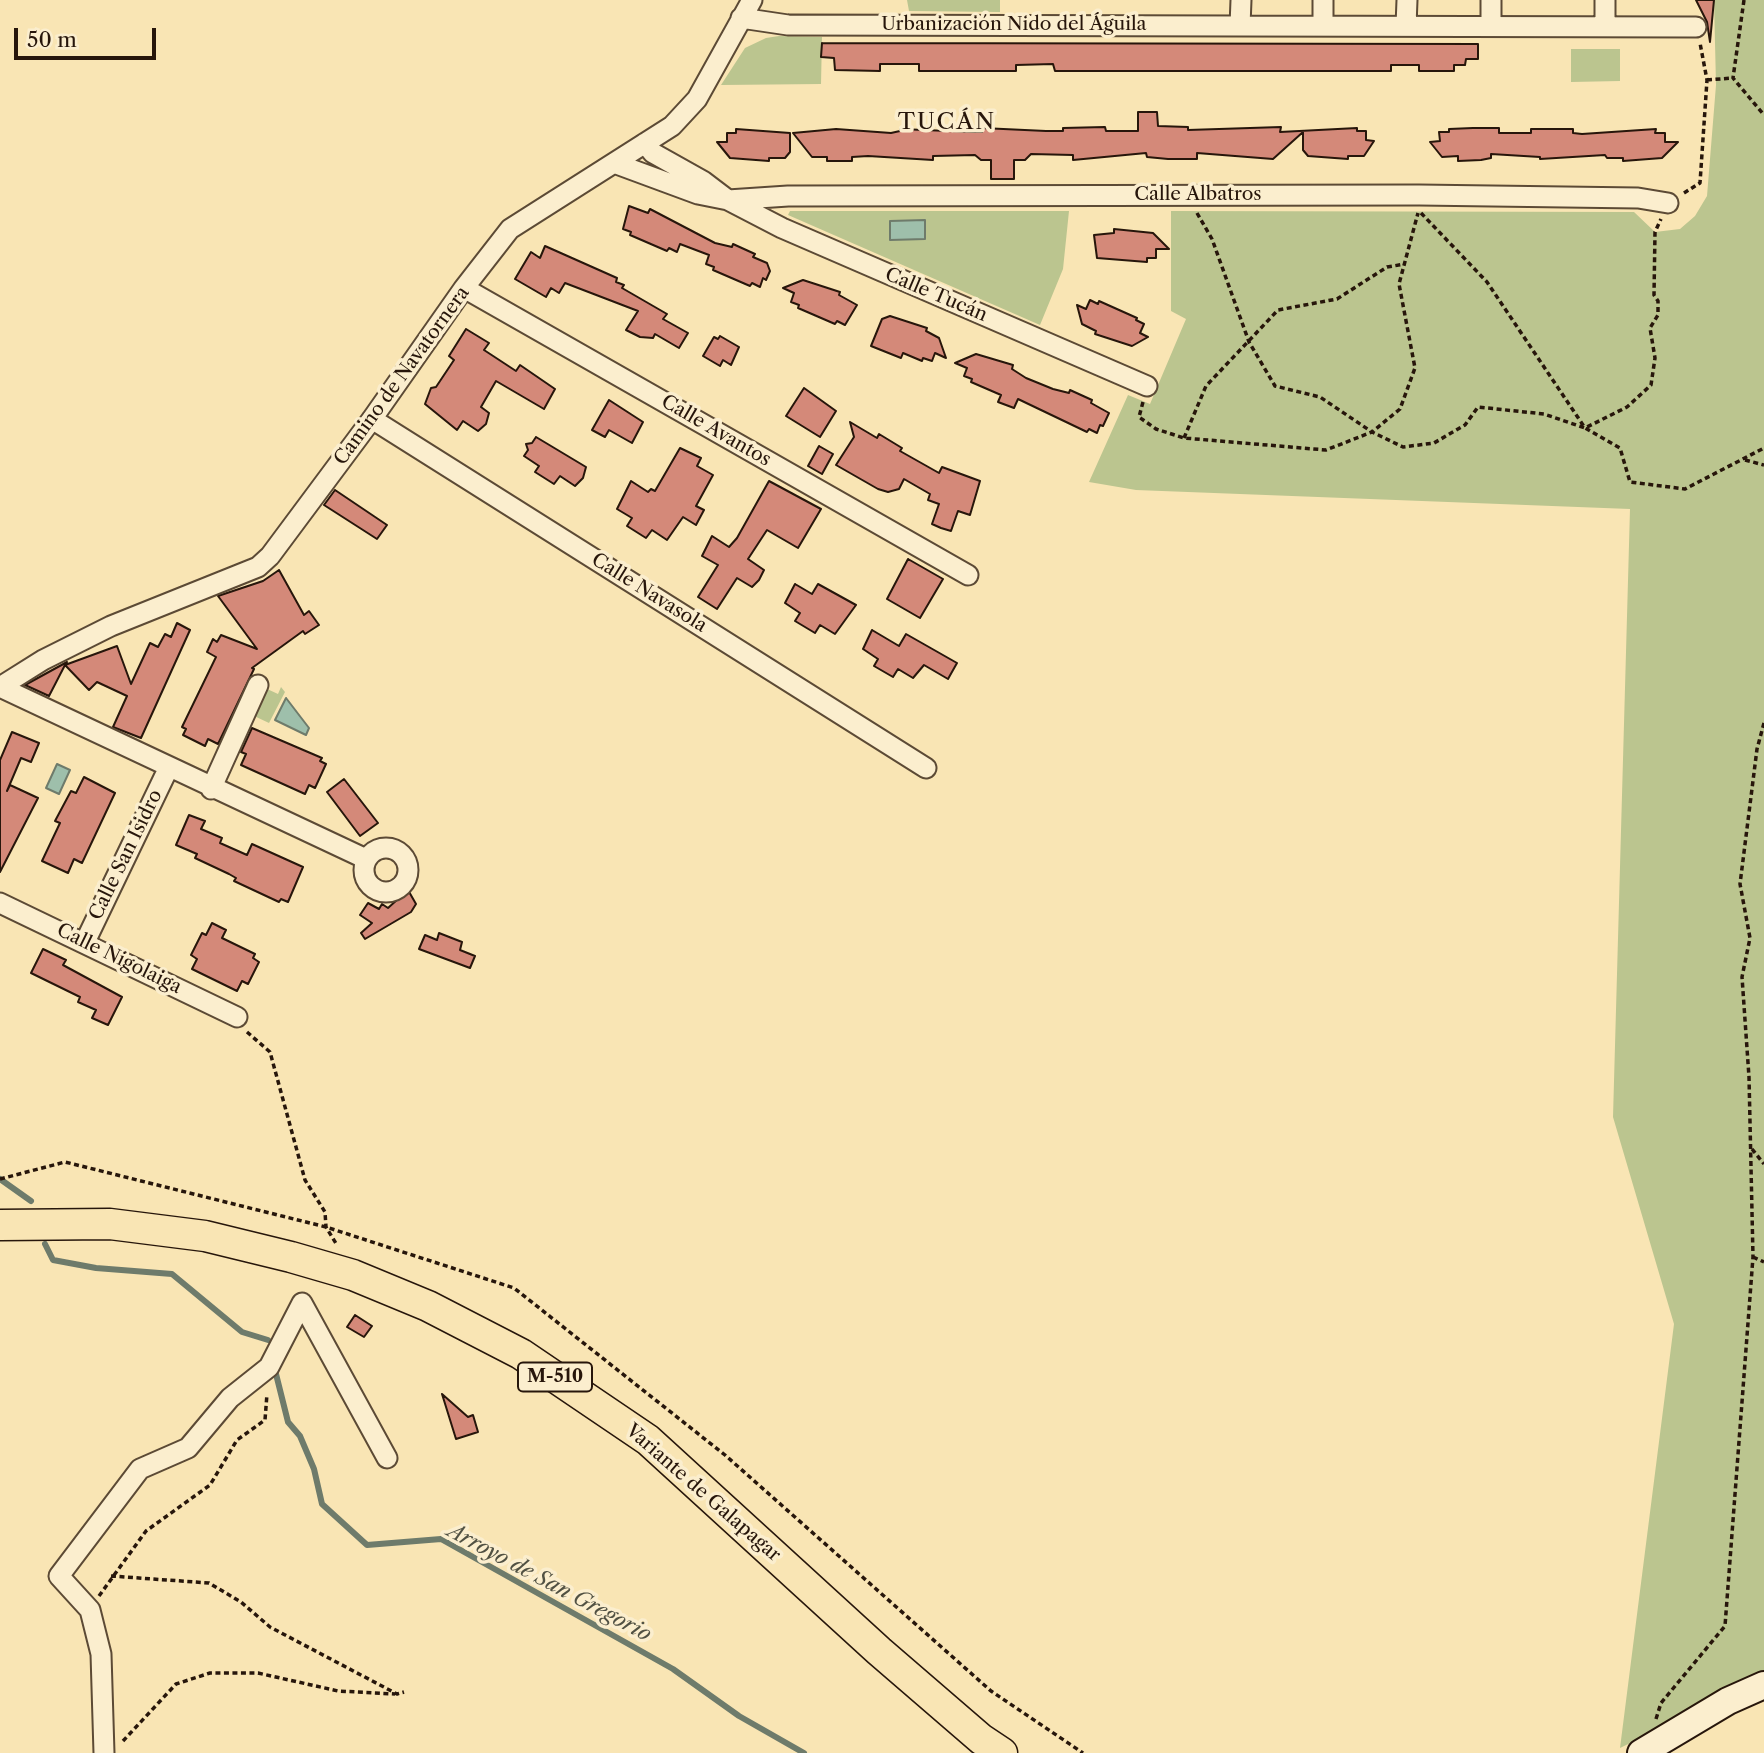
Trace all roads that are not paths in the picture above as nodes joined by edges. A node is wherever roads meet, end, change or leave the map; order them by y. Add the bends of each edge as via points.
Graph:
1 (752, 0) edge
2 (1241, 0) edge
3 (1323, 0) edge
4 (1407, 0) edge
5 (1491, 0) edge
6 (1605, 0) edge
7 (741, 18) junction
8 (1240, 26) junction
9 (1323, 26) junction
10 (1406, 26) junction
11 (1491, 26) junction
12 (1605, 27) junction
13 (1696, 27) road end
14 (645, 143) junction
15 (614, 163) junction
16 (728, 200) junction
17 (1668, 203) dead end
18 (464, 288) junction
19 (1147, 386) road end
20 (372, 419) junction
21 (968, 575) dead end
22 (258, 685) dead end
23 (0, 687) edge
24 (926, 768) dead end
25 (168, 769) junction
26 (211, 789) junction
27 (366, 859) dead end
28 (0, 903) edge
29 (85, 942) junction
30 (237, 1017) road end
31 (0, 1225) edge
32 (387, 1458) dead end
33 (1764, 1685) edge
34 (1645, 1750) edge
35 (104, 1753) edge
36 (1002, 1753) edge

1 - 7 street, Camino de Navatornera
2 - 8 street
3 - 9 street
4 - 10 street
5 - 11 street
6 - 12 street
7 - 8 street, Urbanización Nido del Águila via 788,25
7 - 14 street, Camino de Navatornera via 697,99 672,127
8 - 9 street, Urbanización Nido del Águila
9 - 10 street, Urbanización Nido del Águila
10 - 11 street, Urbanización Nido del Águila
11 - 12 street, Urbanización Nido del Águila
12 - 13 street, Urbanización Nido del Águila
14 - 15 street, Camino de Navatornera
14 - 16 street, Calle Tucán via 653,153
15 - 16 street, Calle Tucán via 698,194
15 - 18 street, Camino de Navatornera via 510,229
16 - 17 street, Calle Albatros via 1187,195 1419,203 1638,198
16 - 19 street, Calle Tucán via 782,229
18 - 20 street, Camino de Navatornera
18 - 21 street, Calle Avantos
20 - 23 street, Camino de Navatornera via 258,568 111,625
20 - 24 street, Calle Navasola
22 - 26 street
23 - 25 street
25 - 26 street
25 - 29 street, Calle San Isidro
26 - 27 street
28 - 29 street, Calle Nigolaiga
29 - 30 street, Calle Nigolaiga
31 - 36 main road, Variante de Galapagar / M-510 via 110,1224 205,1236 353,1275 428,1306 509,1348 649,1440 879,1651
32 - 35 street via 303,1303 269,1367 230,1398 188,1448 140,1469 59,1576 90,1610 101,1654
33 - 34 main road

